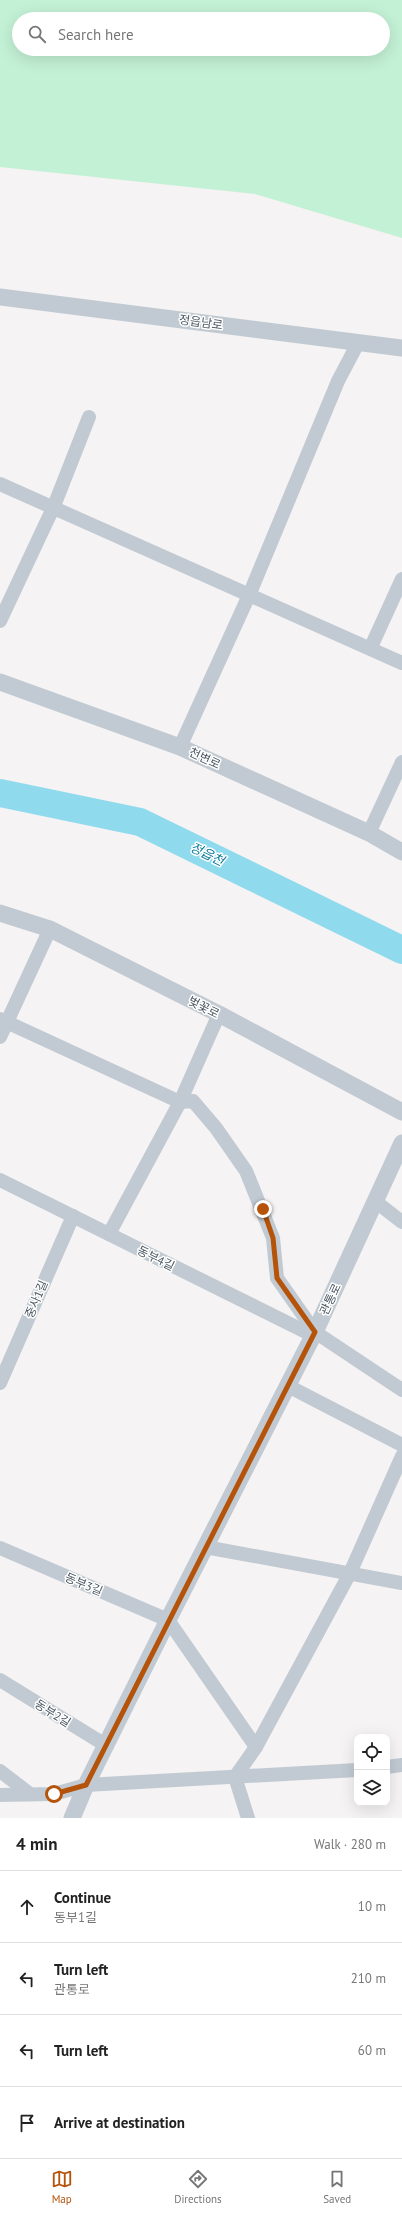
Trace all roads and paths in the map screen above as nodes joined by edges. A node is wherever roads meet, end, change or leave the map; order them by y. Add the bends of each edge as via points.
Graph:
1 (0, 297) edge
2 (358, 343) junction
3 (402, 348) edge
4 (89, 417) dead end
5 (0, 484) edge
6 (54, 506) junction
7 (402, 579) edge
8 (250, 593) junction
9 (0, 621) edge
10 (371, 647) junction
11 (402, 663) edge
12 (0, 682) edge
13 (180, 747) junction
14 (402, 762) edge
15 (369, 833) junction
16 (402, 852) edge
17 (0, 913) edge
18 (50, 929) junction
19 (219, 1014) junction
20 (3, 1021) edge
21 (0, 1037) edge
22 (180, 1102) junction
23 (402, 1112) edge
24 (402, 1143) edge
25 (0, 1180) edge
26 (375, 1201) junction
27 (72, 1216) junction
28 (402, 1222) edge
29 (109, 1234) junction
30 (314, 1333) junction
31 (0, 1383) edge
32 (288, 1386) junction
33 (402, 1390) edge
34 (402, 1445) edge
35 (402, 1456) edge
36 (205, 1547) junction
37 (0, 1548) edge
38 (350, 1572) junction
39 (402, 1583) edge
40 (168, 1620) junction
41 (0, 1680) edge
42 (106, 1746) junction
43 (256, 1747) junction
44 (402, 1765) edge
45 (390, 1767) edge
46 (354, 1770) edge
47 (0, 1771) edge
48 (235, 1777) junction
49 (86, 1785) junction
50 (30, 1794) junction
51 (0, 1796) edge
52 (72, 1818) edge
53 (248, 1818) edge

1 - 2 street, 정읍남로
2 - 3 street, 정읍남로
2 - 8 street via 338,381
4 - 6 street
5 - 6 street
6 - 8 street
6 - 9 street
7 - 10 street
8 - 10 street
8 - 13 street
10 - 11 street
12 - 13 street, 천변로
13 - 15 street, 천변로
14 - 15 street
15 - 16 street, 천변로
17 - 18 street, 벚꽃로
18 - 19 street, 벚꽃로
18 - 20 street
19 - 22 street
19 - 23 street, 벚꽃로
20 - 21 street
20 - 22 street
22 - 29 street
22 - 30 street via 193,1102 216,1128 246,1171 273,1238 277,1278
24 - 26 street, 관통로
25 - 27 street, 동부4길
26 - 28 street
26 - 30 street, 관통로
27 - 29 street, 동부4길
27 - 31 street, 중사1길
29 - 30 street, 동부4길
30 - 32 street, 관통로
30 - 33 street
32 - 34 street
32 - 36 street, 관통로
35 - 38 street
36 - 38 street
36 - 40 street, 관통로
37 - 40 street, 동부3길
38 - 39 street
38 - 43 street
40 - 42 street, 관통로
40 - 43 street
41 - 42 street, 동부2길
42 - 49 street, 관통로
43 - 48 street
44 - 45 street
46 - 48 street
47 - 50 street
48 - 49 street
48 - 53 street
49 - 50 street via 54,1794
49 - 52 street, 관통로
50 - 51 street

